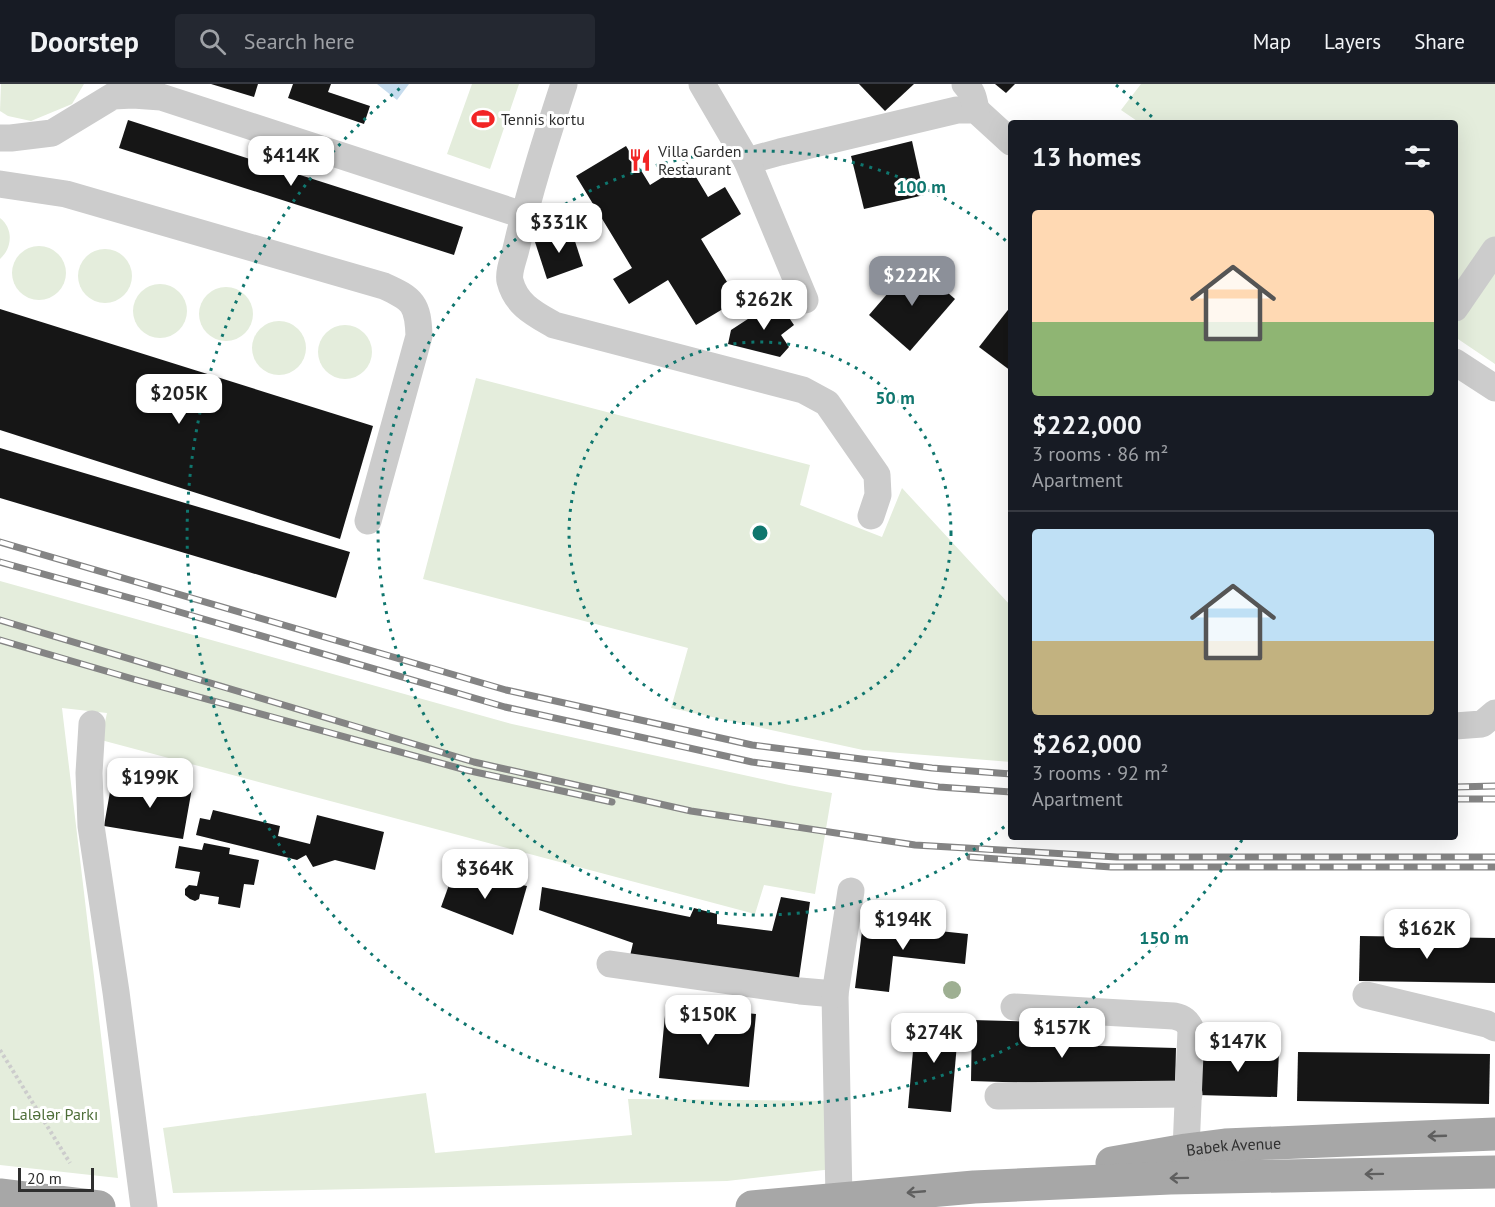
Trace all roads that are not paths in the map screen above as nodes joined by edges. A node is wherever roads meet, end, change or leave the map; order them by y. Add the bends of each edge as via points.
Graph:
1 (564, 84) edge
2 (702, 84) edge
3 (965, 84) edge
4 (111, 90) edge
5 (976, 110) junction
6 (0, 138) edge
7 (1008, 139) edge
8 (747, 161) junction
9 (0, 184) edge
10 (523, 215) junction
11 (1495, 250) edge
12 (805, 300) dead end
13 (1458, 304) edge
14 (1458, 364) edge
15 (1495, 388) edge
16 (871, 516) dead end
17 (368, 521) dead end
18 (1495, 713) edge
19 (92, 724) dead end
20 (1458, 726) edge
21 (851, 891) dead end
22 (610, 964) dead end
23 (835, 994) junction
24 (1366, 995) dead end
25 (1014, 1007) dead end
26 (1495, 1028) edge
27 (1189, 1094) junction
28 (998, 1096) dead end
29 (1495, 1134) edge
30 (1186, 1150) junction
31 (1495, 1172) edge
32 (974, 1187) junction
33 (0, 1195) edge
34 (839, 1199) junction
35 (99, 1207) edge
36 (144, 1207) edge
37 (752, 1207) edge

1 - 10 lane
2 - 8 lane
3 - 5 lane
4 - 6 lane via 52,133
4 - 10 lane via 161,97
5 - 7 lane
5 - 8 lane via 957,110
8 - 12 lane
9 - 17 lane via 66,194 373,283 402,294 413,304 419,336
10 - 16 lane via 509,279 516,296 529,311 555,325 803,390 827,403 877,475 879,495
11 - 13 lane
14 - 15 lane
18 - 20 lane via 1482,724
19 - 36 lane via 91,826
21 - 23 lane
22 - 23 lane
23 - 34 lane
24 - 26 lane
25 - 27 lane via 1182,1018 1191,1030
27 - 28 lane
27 - 30 lane
29 -> 30 main road, Babek Avenue via 1224,1145
30 - 32 main road, Babek Avenue
31 -> 32 main road, Babek Avenue via 1170,1178
32 -> 34 main road, Babek Avenue
33 - 35 main road
34 - 37 main road, Babek Avenue

